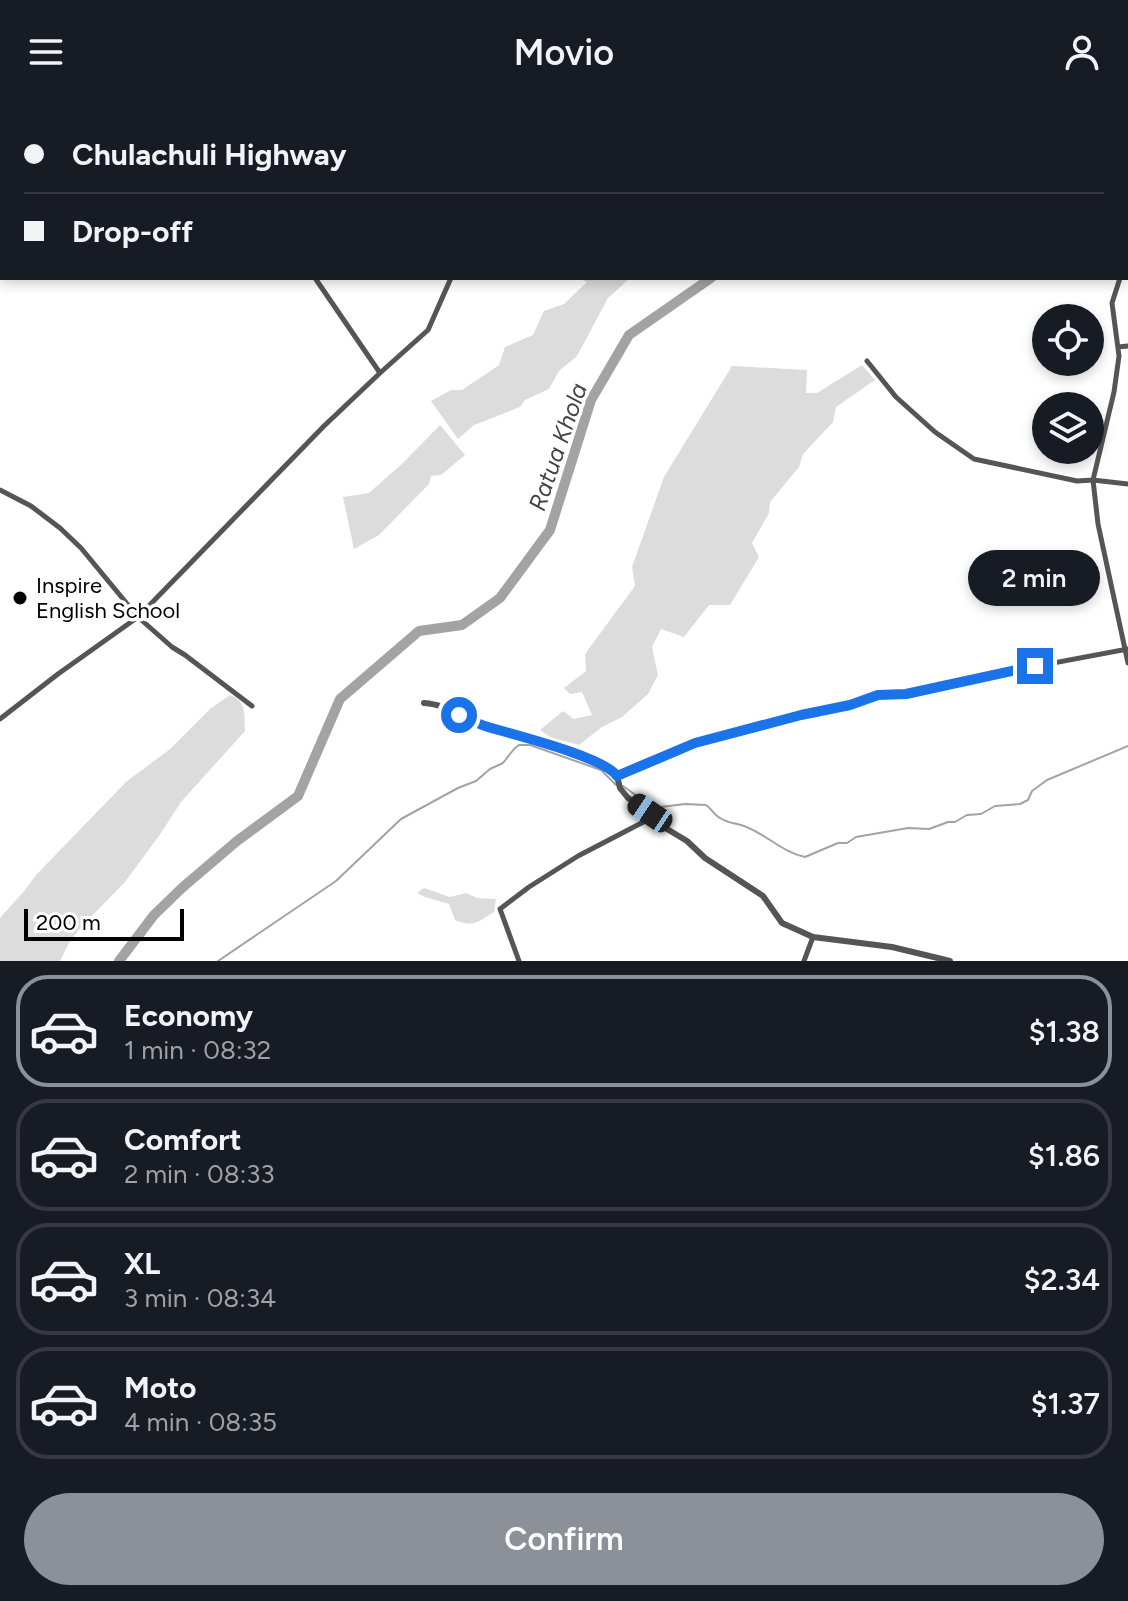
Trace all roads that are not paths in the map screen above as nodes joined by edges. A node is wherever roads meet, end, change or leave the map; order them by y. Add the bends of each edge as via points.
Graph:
1 (316, 280) edge
2 (450, 280) edge
3 (1119, 280) edge
4 (1128, 346) edge
5 (1118, 347) junction
6 (867, 361) dead end
7 (380, 373) junction
8 (1093, 480) junction
9 (1128, 484) edge
10 (0, 490) edge
11 (138, 617) junction
12 (1126, 649) edge
13 (1128, 663) edge
14 (424, 703) dead end
15 (252, 706) dead end
16 (0, 719) edge
17 (617, 776) junction
18 (653, 817) junction
19 (813, 937) junction
20 (519, 961) edge
21 (804, 961) edge
22 (950, 961) edge

1 - 7 street
2 - 7 street via 428,330
3 - 5 street via 1112,303
4 - 5 street
5 - 8 street via 1114,392
6 - 8 street via 896,397 974,459
7 - 11 street
8 - 9 street
8 - 12 street
10 - 11 street via 60,528
11 - 15 street
11 - 16 street
12 - 13 street
12 - 17 street via 906,694 878,695 695,743
14 - 17 street via 594,761
17 - 18 street via 623,793
18 - 19 street via 763,896 782,923
18 - 20 street via 578,856 500,909
19 - 21 street
19 - 22 street via 901,948

